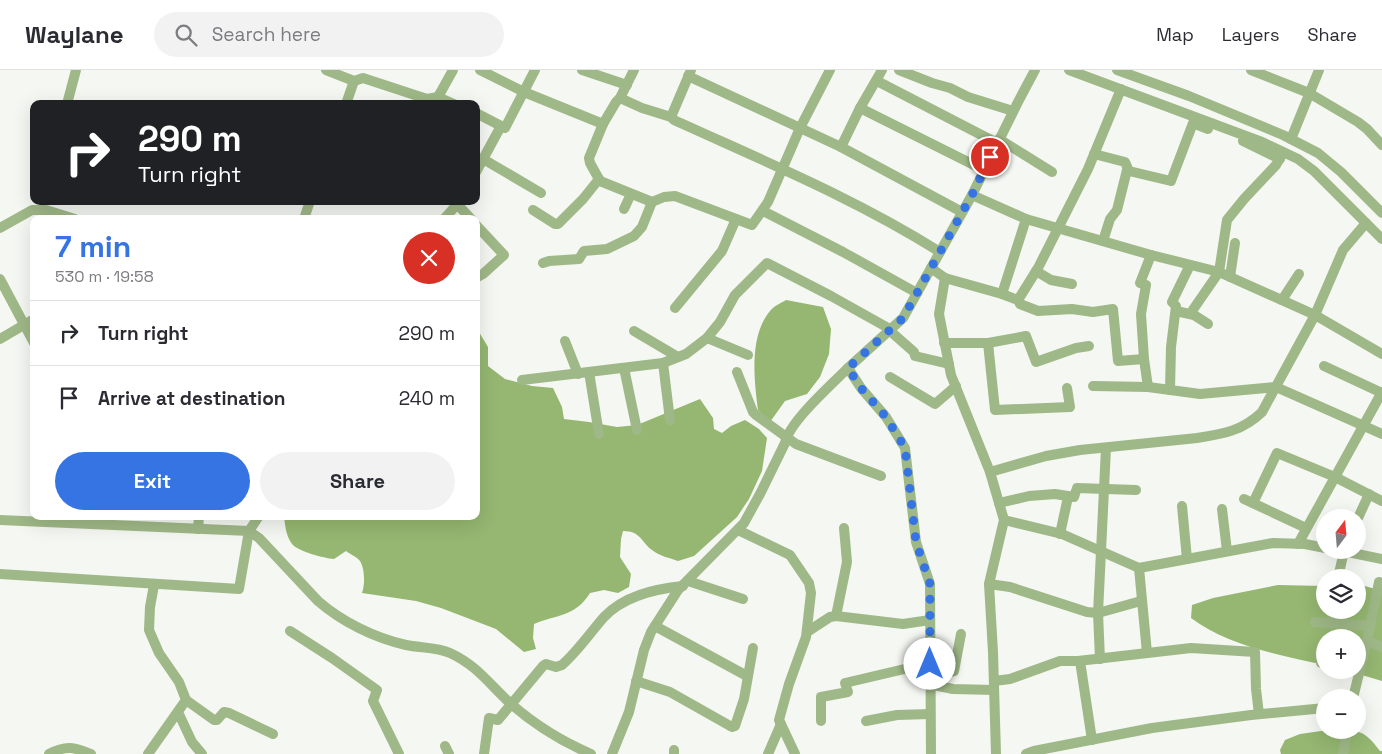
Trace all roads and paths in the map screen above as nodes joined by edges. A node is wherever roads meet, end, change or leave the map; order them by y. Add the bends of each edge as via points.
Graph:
1 (76, 70) edge
2 (326, 70) edge
3 (453, 70) edge
4 (480, 70) edge
5 (535, 70) edge
6 (582, 70) edge
7 (634, 70) edge
8 (830, 70) edge
9 (882, 70) edge
10 (898, 70) edge
11 (1035, 70) edge
12 (1069, 70) edge
13 (1117, 70) edge
14 (1251, 70) edge
15 (1319, 70) edge
16 (690, 73) edge
17 (354, 81) junction
18 (877, 81) junction
19 (627, 85) junction
20 (1122, 89) junction
21 (524, 92) junction
22 (1309, 93) junction
23 (438, 97) junction
24 (620, 98) junction
25 (68, 100) edge
26 (347, 100) edge
27 (445, 100) edge
28 (860, 108) junction
29 (1013, 111) junction
30 (480, 115) edge
31 (671, 117) junction
32 (603, 124) junction
33 (501, 126) junction
34 (800, 128) junction
35 (1292, 139) junction
36 (998, 141) junction
37 (1382, 145) edge
38 (841, 146) junction
39 (1094, 154) junction
40 (1282, 155) junction
41 (483, 159) junction
42 (480, 165) edge
43 (781, 169) junction
44 (984, 170) junction
45 (1127, 170) junction
46 (1052, 172) dead end
47 (599, 179) junction
48 (541, 193) dead end
49 (631, 194) junction
50 (972, 195) junction
51 (652, 202) junction
52 (457, 205) edge
53 (40, 206) edge
54 (533, 210) dead end
55 (624, 210) dead end
56 (763, 211) junction
57 (962, 212) junction
58 (1382, 213) edge
59 (62, 215) edge
60 (448, 215) edge
61 (736, 219) junction
62 (1026, 219) junction
63 (1366, 223) junction
64 (0, 228) edge
65 (1057, 228) junction
66 (480, 229) edge
67 (1382, 239) edge
68 (1103, 241) junction
69 (1235, 243) dead end
70 (940, 252) junction
71 (1151, 255) junction
72 (543, 263) dead end
73 (1190, 265) junction
74 (931, 268) junction
75 (1036, 270) junction
76 (1219, 272) junction
77 (1299, 274) dead end
78 (480, 276) edge
79 (1230, 277) junction
80 (945, 278) junction
81 (0, 279) edge
82 (1072, 284) dead end
83 (917, 293) junction
84 (1002, 294) junction
85 (1018, 300) junction
86 (1282, 300) junction
87 (674, 308) dead end
88 (1176, 311) junction
89 (1190, 314) junction
90 (1315, 315) junction
91 (30, 321) edge
92 (24, 324) junction
93 (1208, 324) dead end
94 (890, 330) junction
95 (634, 331) dead end
96 (30, 335) edge
97 (707, 338) junction
98 (0, 339) edge
99 (565, 342) dead end
100 (944, 343) junction
101 (988, 343) junction
102 (1090, 346) dead end
103 (1382, 354) edge
104 (748, 355) dead end
105 (678, 357) junction
106 (1144, 359) junction
107 (663, 362) junction
108 (949, 364) junction
109 (1324, 366) dead end
110 (624, 368) junction
111 (848, 368) junction
112 (589, 372) junction
113 (737, 372) dead end
114 (578, 374) junction
115 (890, 377) dead end
116 (522, 380) dead end
117 (956, 386) junction
118 (1093, 386) dead end
119 (1148, 387) junction
120 (1276, 387) junction
121 (1067, 388) dead end
122 (1170, 390) junction
123 (1382, 392) edge
124 (670, 420) dead end
125 (1364, 425) junction
126 (637, 430) dead end
127 (599, 434) dead end
128 (1382, 434) edge
129 (786, 436) junction
130 (1106, 448) junction
131 (990, 472) junction
132 (881, 476) dead end
133 (1335, 477) junction
134 (1106, 488) junction
135 (1136, 490) dead end
136 (1369, 494) junction
137 (1068, 497) junction
138 (1382, 501) edge
139 (999, 503) junction
140 (1182, 506) dead end
141 (1222, 509) dead end
142 (1362, 509) edge
143 (0, 520) edge
144 (66, 520) edge
145 (199, 520) edge
146 (256, 520) edge
147 (1004, 520) junction
148 (844, 528) dead end
149 (1306, 528) junction
150 (198, 529) junction
151 (738, 530) junction
152 (249, 531) junction
153 (1060, 534) junction
154 (1298, 544) junction
155 (1316, 547) edge
156 (1102, 551) junction
157 (1227, 551) junction
158 (1366, 555) edge
159 (1187, 559) junction
160 (1382, 559) edge
161 (1139, 568) junction
162 (0, 574) edge
163 (1379, 582) dead end
164 (685, 583) junction
165 (989, 584) junction
166 (154, 585) junction
167 (743, 599) dead end
168 (1142, 601) junction
169 (1098, 613) junction
170 (836, 616) junction
171 (1331, 619) edge
172 (930, 620) junction
173 (1315, 622) dead end
174 (1330, 624) junction
175 (655, 626) junction
176 (1370, 626) junction
177 (290, 631) dead end
178 (807, 632) junction
179 (961, 634) dead end
180 (1367, 641) junction
181 (1366, 644) edge
182 (1382, 647) edge
183 (752, 648) dead end
184 (1147, 653) junction
185 (1100, 659) junction
186 (1080, 661) junction
187 (930, 666) junction
188 (747, 676) junction
189 (636, 681) junction
190 (930, 684) junction
191 (994, 686) junction
192 (186, 700) junction
193 (511, 703) junction
194 (1316, 709) edge
195 (178, 712) junction
196 (930, 714) junction
197 (1259, 714) junction
198 (866, 721) dead end
199 (821, 722) dead end
200 (781, 724) junction
201 (273, 734) dead end
202 (1346, 739) edge
203 (1092, 740) junction
204 (49, 754) edge
205 (91, 754) edge
206 (148, 754) edge
207 (202, 754) edge
208 (399, 754) edge
209 (484, 754) edge
210 (591, 754) edge
211 (612, 754) edge
212 (768, 754) edge
213 (794, 754) edge
214 (931, 754) edge
215 (996, 754) edge
216 (1026, 754) edge
217 (1343, 754) edge

1 - 25 street
2 - 17 street
3 - 23 street
4 - 21 street
5 - 21 street
6 - 19 street
7 - 19 street
8 - 34 street
9 - 18 street
10 - 29 street
11 - 29 street
12 - 20 street
13 - 35 street
14 - 22 street
15 - 22 street
16 - 31 street
16 - 34 street
17 - 23 street via 363,78 427,99
17 - 26 street
18 - 28 street
18 - 36 street
19 - 24 street
20 - 39 street
20 - 40 street via 1262,142
21 - 32 street
21 - 33 street via 505,128
22 - 35 street
22 - 37 street via 1358,122
23 - 27 street
24 - 31 street
24 - 32 street
28 - 38 street
28 - 44 street
29 - 36 street
30 - 33 street
31 - 43 street
32 - 47 street via 590,158
33 - 41 street
34 - 38 street
34 - 43 street
35 - 58 street via 1318,153
36 - 44 street
36 - 46 street
38 - 57 street
39 - 45 street via 1125,162
39 - 65 street
40 - 45 street via 1193,123 1171,181
40 - 63 street via 1298,159 1314,171
40 - 76 street via 1227,220
41 - 42 street
41 - 48 street
43 - 56 street
43 - 70 street via 826,188
44 - 50 street
45 - 68 street via 1117,210 1110,219
47 - 49 street
47 - 54 street via 558,224
49 - 51 street
49 - 55 street
50 - 57 street
50 - 62 street
51 - 61 street via 675,196
51 - 72 street via 642,227 634,236 607,250 584,251 579,260
52 - 60 street
53 - 59 street
53 - 64 street
56 - 61 street via 752,225
56 - 83 street
57 - 70 street
61 - 87 street via 722,251
62 - 65 street
62 - 84 street
63 - 67 street
63 - 90 street via 1343,250
65 - 68 street
65 - 75 street
66 - 78 street via 504,255
68 - 71 street
69 - 79 street
70 - 74 street
71 - 73 street
71 - 106 street via 1140,283 1146,285 1142,314
73 - 76 street
73 - 88 street via 1172,302
74 - 80 street
74 - 83 street
75 - 82 street via 1051,280
75 - 85 street
76 - 79 street
76 - 89 street
77 - 86 street
79 - 86 street
80 - 84 street
80 - 100 street via 939,314
81 - 92 street
83 - 94 street via 903,318
84 - 85 street
85 - 106 street via 1020,304 1038,311 1113,309 1118,360
86 - 90 street
88 - 89 street
88 - 122 street
89 - 93 street
90 - 103 street
90 - 120 street
91 - 92 street
92 - 96 street
92 - 98 street
94 - 97 street via 767,263 735,295
94 - 108 street via 915,356
94 - 111 street
95 - 105 street
97 - 104 street
97 - 105 street
99 - 114 street
100 - 101 street
100 - 108 street
101 - 102 street via 1026,336 1036,362
101 - 121 street via 995,410 1070,407
105 - 107 street
106 - 119 street
107 - 110 street
107 - 124 street
108 - 117 street
109 - 123 street
110 - 112 street
110 - 126 street
111 - 129 street
111 - 172 street via 886,417 905,448 916,542 930,584
112 - 114 street
112 - 127 street
113 - 129 street via 753,412
114 - 116 street
115 - 117 street via 935,404
117 - 131 street
118 - 119 street
119 - 122 street
120 - 122 street via 1200,394
120 - 125 street
120 - 130 street via 1262,412 1252,422 1234,430 1197,438
123 - 125 street
125 - 128 street
125 - 133 street
129 - 132 street via 796,444
129 - 151 street via 760,494
130 - 131 street via 1046,456
130 - 134 street
131 - 139 street
133 - 136 street
133 - 149 street
133 - 149 street via 1278,453 1248,501
134 - 135 street
134 - 137 street via 1077,488 1074,497
134 - 156 street
136 - 138 street
136 - 142 street
137 - 139 street via 1055,494 1029,496
137 - 153 street
139 - 147 street
140 - 159 street
141 - 157 street
143 - 144 street
144 - 150 street
145 - 150 street
146 - 152 street
147 - 153 street
147 - 165 street
148 - 170 street via 848,562
149 - 154 street
150 - 152 street
151 - 164 street
151 - 178 street via 790,555 805,574 811,593
152 - 166 street via 239,589
152 - 193 street via 328,610 379,638 450,652 474,666
153 - 156 street
154 - 155 street
154 - 157 street via 1273,543
156 - 161 street
156 - 169 street
157 - 159 street
158 - 160 street
159 - 161 street
161 - 168 street
162 - 166 street
163 - 176 street
164 - 167 street
164 - 175 street
164 - 193 street via 639,595 619,604 568,660 556,667 543,666
165 - 169 street via 1010,587
165 - 191 street
166 - 192 street via 149,630
168 - 169 street
168 - 184 street
169 - 185 street
170 - 172 street via 903,624
170 - 178 street
171 - 174 street
172 - 187 street
173 - 174 street
174 - 176 street
175 - 188 street
175 - 189 street via 644,650
176 - 180 street
177 - 208 street via 377,690 373,702
178 - 200 street via 789,684 779,720
179 - 187 street via 954,671
180 - 181 street
180 - 182 street
183 - 188 street
184 - 185 street
184 - 197 street via 1191,648 1255,652
185 - 186 street
186 - 191 street via 1060,662
186 - 203 street
187 - 190 street
187 - 199 street via 845,682 848,692 821,697
188 - 189 street via 740,712 732,727 670,692
189 - 211 street via 629,712
190 - 191 street via 953,689
190 - 196 street
191 - 215 street
192 - 195 street
192 - 201 street via 214,720 224,712 229,713
193 - 209 street via 498,720 489,718
193 - 210 street via 532,721
194 - 197 street
195 - 206 street
195 - 207 street via 192,742
196 - 198 street via 897,715
196 - 214 street
197 - 203 street via 1152,728
200 - 212 street
200 - 213 street
202 - 217 street
203 - 216 street
204 - 205 street via 70,747

